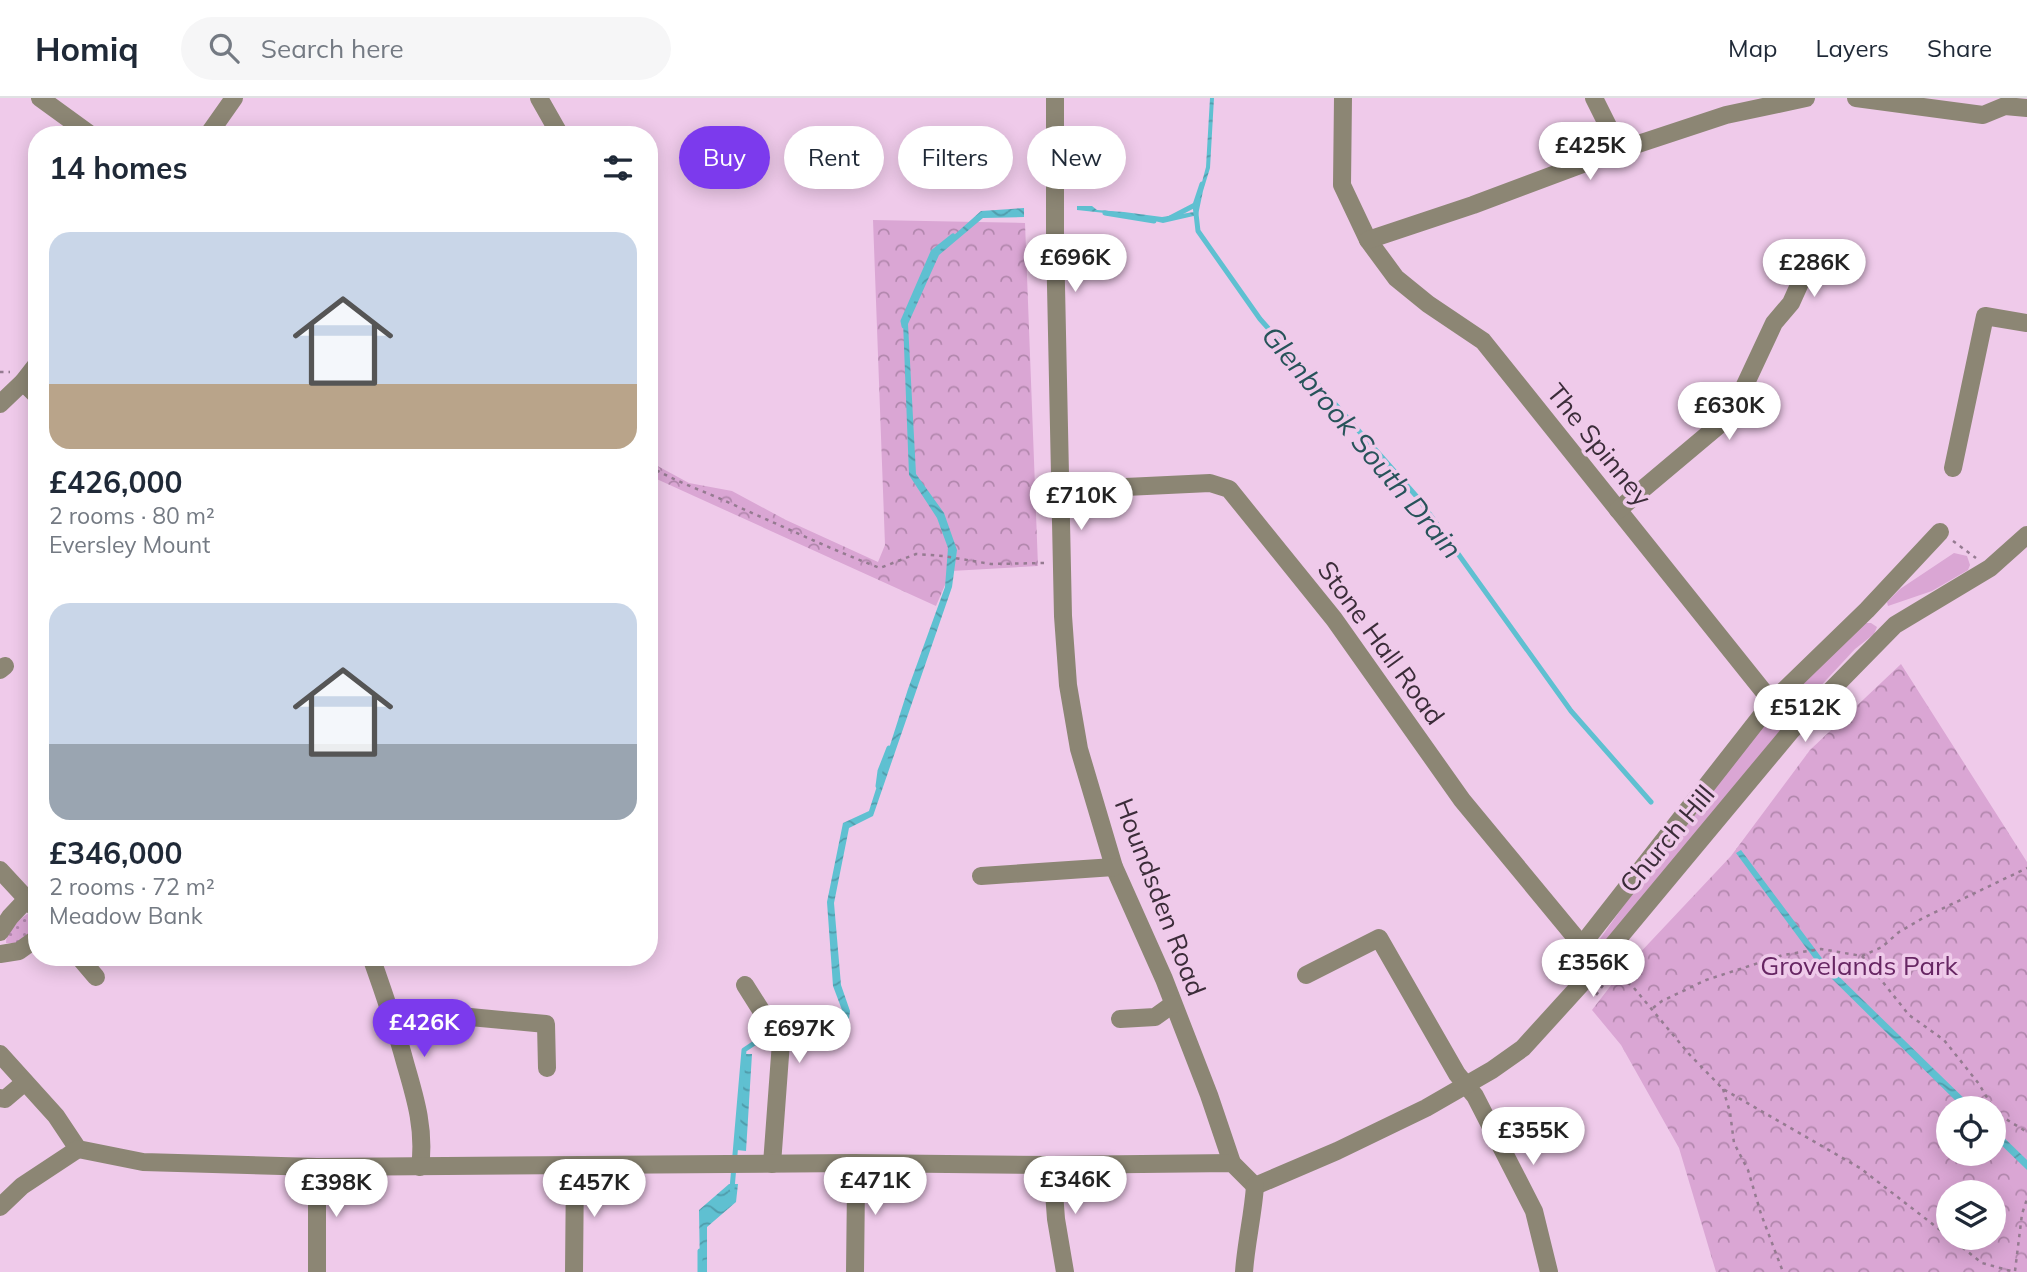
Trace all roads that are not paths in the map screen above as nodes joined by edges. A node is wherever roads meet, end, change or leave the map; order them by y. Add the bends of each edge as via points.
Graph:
1 (40, 98) edge
2 (233, 98) edge
3 (539, 98) edge
4 (1055, 98) edge
5 (1343, 98) edge
6 (1594, 98) edge
7 (1806, 98) edge
8 (1856, 98) edge
9 (2027, 108) edge
10 (79, 126) edge
11 (214, 126) edge
12 (555, 126) edge
13 (1620, 150) junction
14 (1368, 240) junction
15 (1832, 251) dead end
16 (2027, 323) edge
17 (28, 369) edge
18 (16, 376) junction
19 (28, 387) edge
20 (0, 404) edge
21 (1953, 468) dead end
22 (1062, 490) junction
23 (1618, 510) junction
24 (1940, 532) road end
25 (2027, 535) edge
26 (1867, 610) junction
27 (1895, 625) junction
28 (1772, 702) junction
29 (1114, 867) junction
30 (0, 870) edge
31 (981, 877) dead end
32 (28, 900) edge
33 (28, 906) edge
34 (0, 932) edge
35 (28, 945) edge
36 (1581, 946) junction
37 (0, 954) edge
38 (1595, 961) junction
39 (87, 966) edge
40 (374, 966) edge
41 (1306, 975) dead end
42 (96, 977) dead end
43 (745, 985) dead end
44 (1173, 1004) junction
45 (1120, 1019) dead end
46 (396, 1030) junction
47 (0, 1054) edge
48 (547, 1068) dead end
49 (25, 1082) junction
50 (1466, 1085) junction
51 (0, 1098) edge
52 (78, 1149) junction
53 (854, 1163) junction
54 (1232, 1163) junction
55 (772, 1164) junction
56 (1052, 1165) junction
57 (575, 1166) junction
58 (317, 1167) junction
59 (420, 1167) junction
60 (1255, 1186) junction
61 (2, 1201) edge
62 (317, 1272) edge
63 (575, 1272) edge
64 (855, 1272) edge
65 (1065, 1272) edge
66 (1244, 1272) edge
67 (1549, 1272) edge

1 - 10 street
2 - 11 street
3 - 12 street
4 - 22 street, Houndsden Road
5 - 14 street, The Spinney via 1342,185
6 - 13 street
7 - 13 street via 1726,115
8 - 9 street via 1983,115 2005,106
13 - 14 street
14 - 23 street, The Spinney via 1396,278 1483,341
15 - 23 street via 1805,272 1791,303 1774,323 1731,415
16 - 21 street via 1986,316
17 - 18 street
18 - 19 street
18 - 20 street
22 - 29 street, Houndsden Road via 1068,685 1079,749
22 - 36 street, Stone Hall Road via 1210,483 1229,489 1334,619 1462,800
23 - 28 street, The Spinney
24 - 26 street
25 - 27 street, Church Hill via 1990,568
26 - 27 street
26 - 28 street
27 - 38 street, Church Hill via 1791,731
28 - 36 street
29 - 31 street
29 - 44 street, Houndsden Road
30 - 32 street
33 - 34 street via 10,917
35 - 37 street
36 - 38 street, Stone Hall Road
38 - 50 street, Church Hill via 1583,982 1523,1048
39 - 42 street
40 - 46 street
41 - 50 street via 1379,938
43 - 55 street via 781,1042
44 - 45 street via 1156,1017
44 - 54 street, Houndsden Road
46 - 48 street via 470,1017 547,1024
46 - 59 street via 419,1110
47 - 49 street
49 - 51 street via 5,1099
49 - 52 street
50 - 60 street, Church Hill via 1337,1152
50 - 67 street via 1534,1211
52 - 58 street via 143,1163
52 - 61 street
53 - 55 street
53 - 56 street
53 - 64 street
54 - 56 street
54 - 60 street
55 - 57 street
56 - 65 street
57 - 59 street
57 - 63 street
58 - 59 street
58 - 62 street
60 - 66 street

